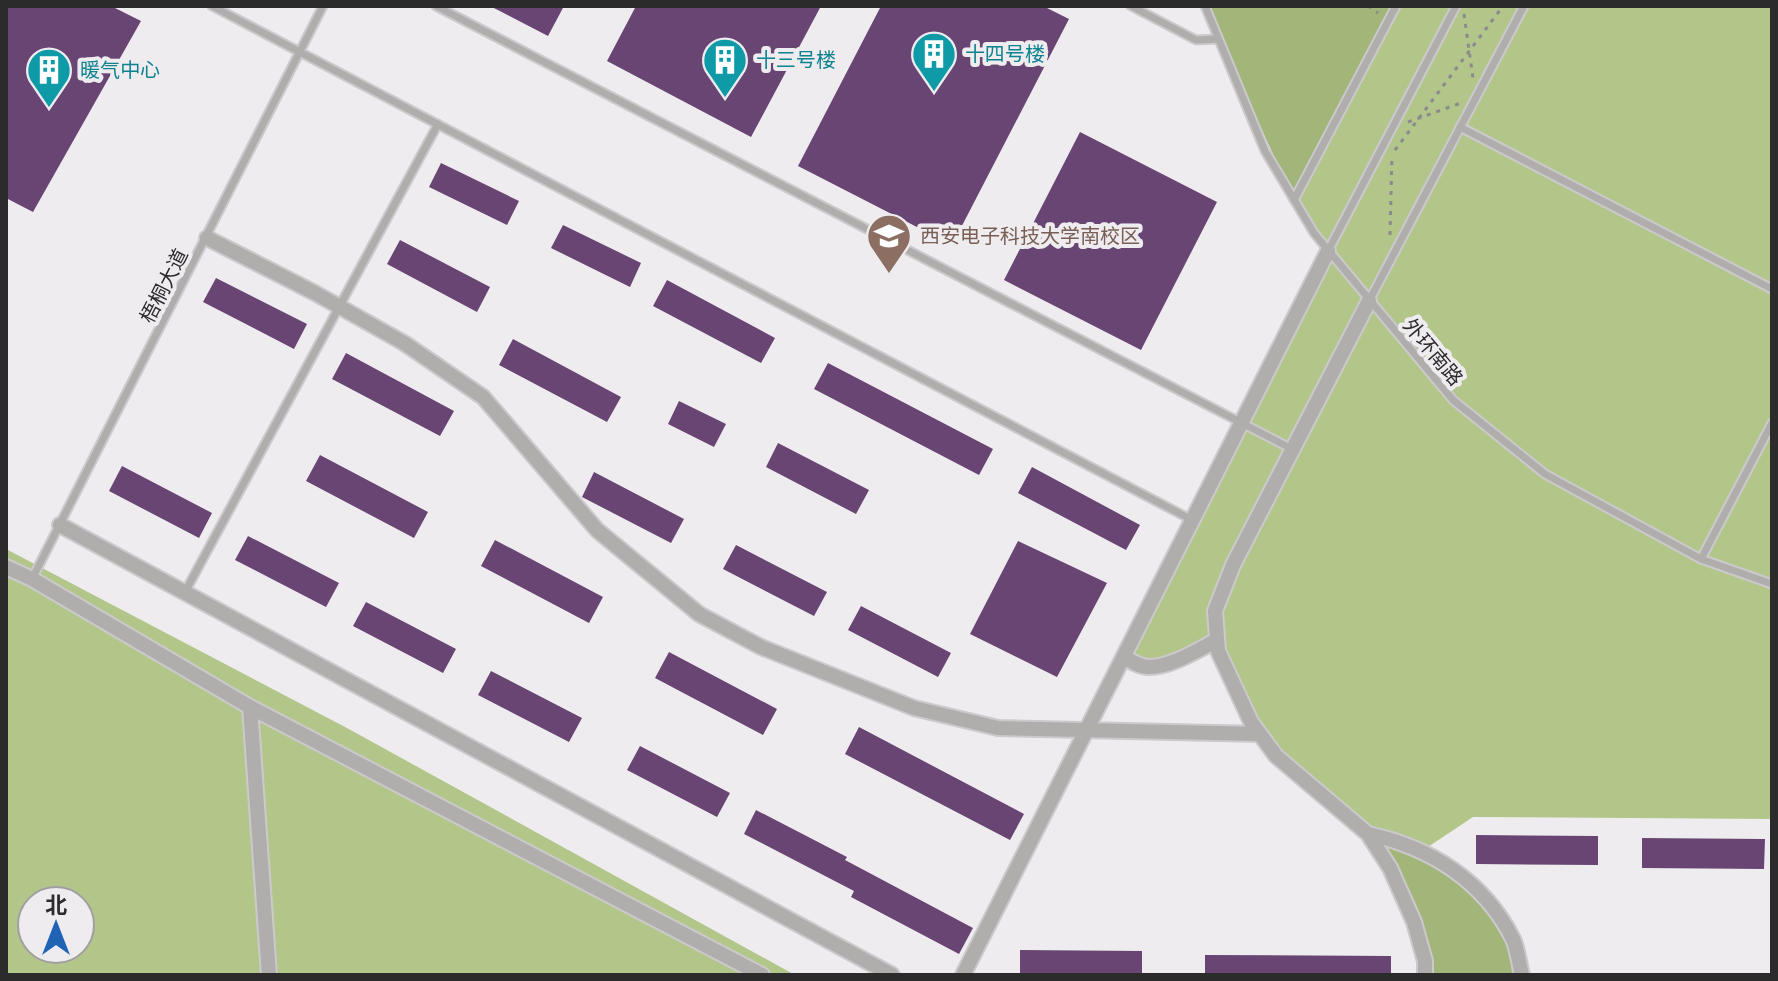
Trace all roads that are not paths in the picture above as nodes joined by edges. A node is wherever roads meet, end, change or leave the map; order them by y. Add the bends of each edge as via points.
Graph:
1 (212, 6) edge
2 (323, 6) edge
3 (436, 6) edge
4 (1131, 6) edge
5 (1205, 6) edge
6 (1396, 6) edge
7 (1456, 6) edge
8 (1524, 6) edge
9 (1218, 39) junction
10 (299, 51) junction
11 (438, 124) junction
12 (1460, 127) junction
13 (1294, 200) junction
14 (207, 238) junction
15 (1328, 251) junction
16 (1772, 289) edge
17 (1369, 301) junction
18 (340, 307) junction
19 (1242, 422) junction
20 (1772, 423) edge
21 (1292, 449) junction
22 (1192, 520) junction
23 (60, 525) junction
24 (1701, 559) junction
25 (6, 567) edge
26 (32, 579) junction
27 (1772, 584) edge
28 (185, 592) junction
29 (1217, 640) junction
30 (1124, 657) junction
31 (250, 707) junction
32 (1087, 731) junction
33 (1260, 734) junction
34 (1368, 834) junction
35 (269, 975) edge
36 (762, 975) edge
37 (892, 975) edge
38 (963, 975) edge
39 (1425, 975) edge
40 (1522, 975) edge

1 - 10 lane
2 - 10 lane, 梧桐大道
3 - 19 lane
4 - 9 lane via 1196,40
5 - 9 lane, 外环南路
6 - 13 lane
7 - 15 lane
8 - 12 lane
9 - 13 lane, 外环南路 via 1265,151
10 - 11 lane
10 - 14 lane, 梧桐大道
11 - 18 lane
11 - 22 lane
12 - 16 lane
12 - 17 lane
13 - 15 lane, 外环南路
14 - 18 street
14 - 23 lane, 梧桐大道
15 - 17 lane, 外环南路
15 - 19 street
17 - 21 street
17 - 24 lane, 外环南路 via 1453,400 1545,474
18 - 28 lane
18 - 32 street via 483,397 597,530 699,614 761,647 914,708 998,728
19 - 21 lane
19 - 22 street
20 - 24 lane
21 - 29 street via 1222,588 1215,611
22 - 30 street
23 - 26 lane, 梧桐大道
23 - 28 street
24 - 27 lane, 外环南路
25 - 26 street
26 - 31 street
28 - 37 street
29 - 30 street via 1149,667
29 - 33 street
30 - 32 street
31 - 35 street
31 - 36 street
32 - 33 street
32 - 38 street
33 - 34 street via 1276,756
34 - 39 street via 1414,922
34 - 40 street via 1397,840 1457,871 1485,897 1513,941

